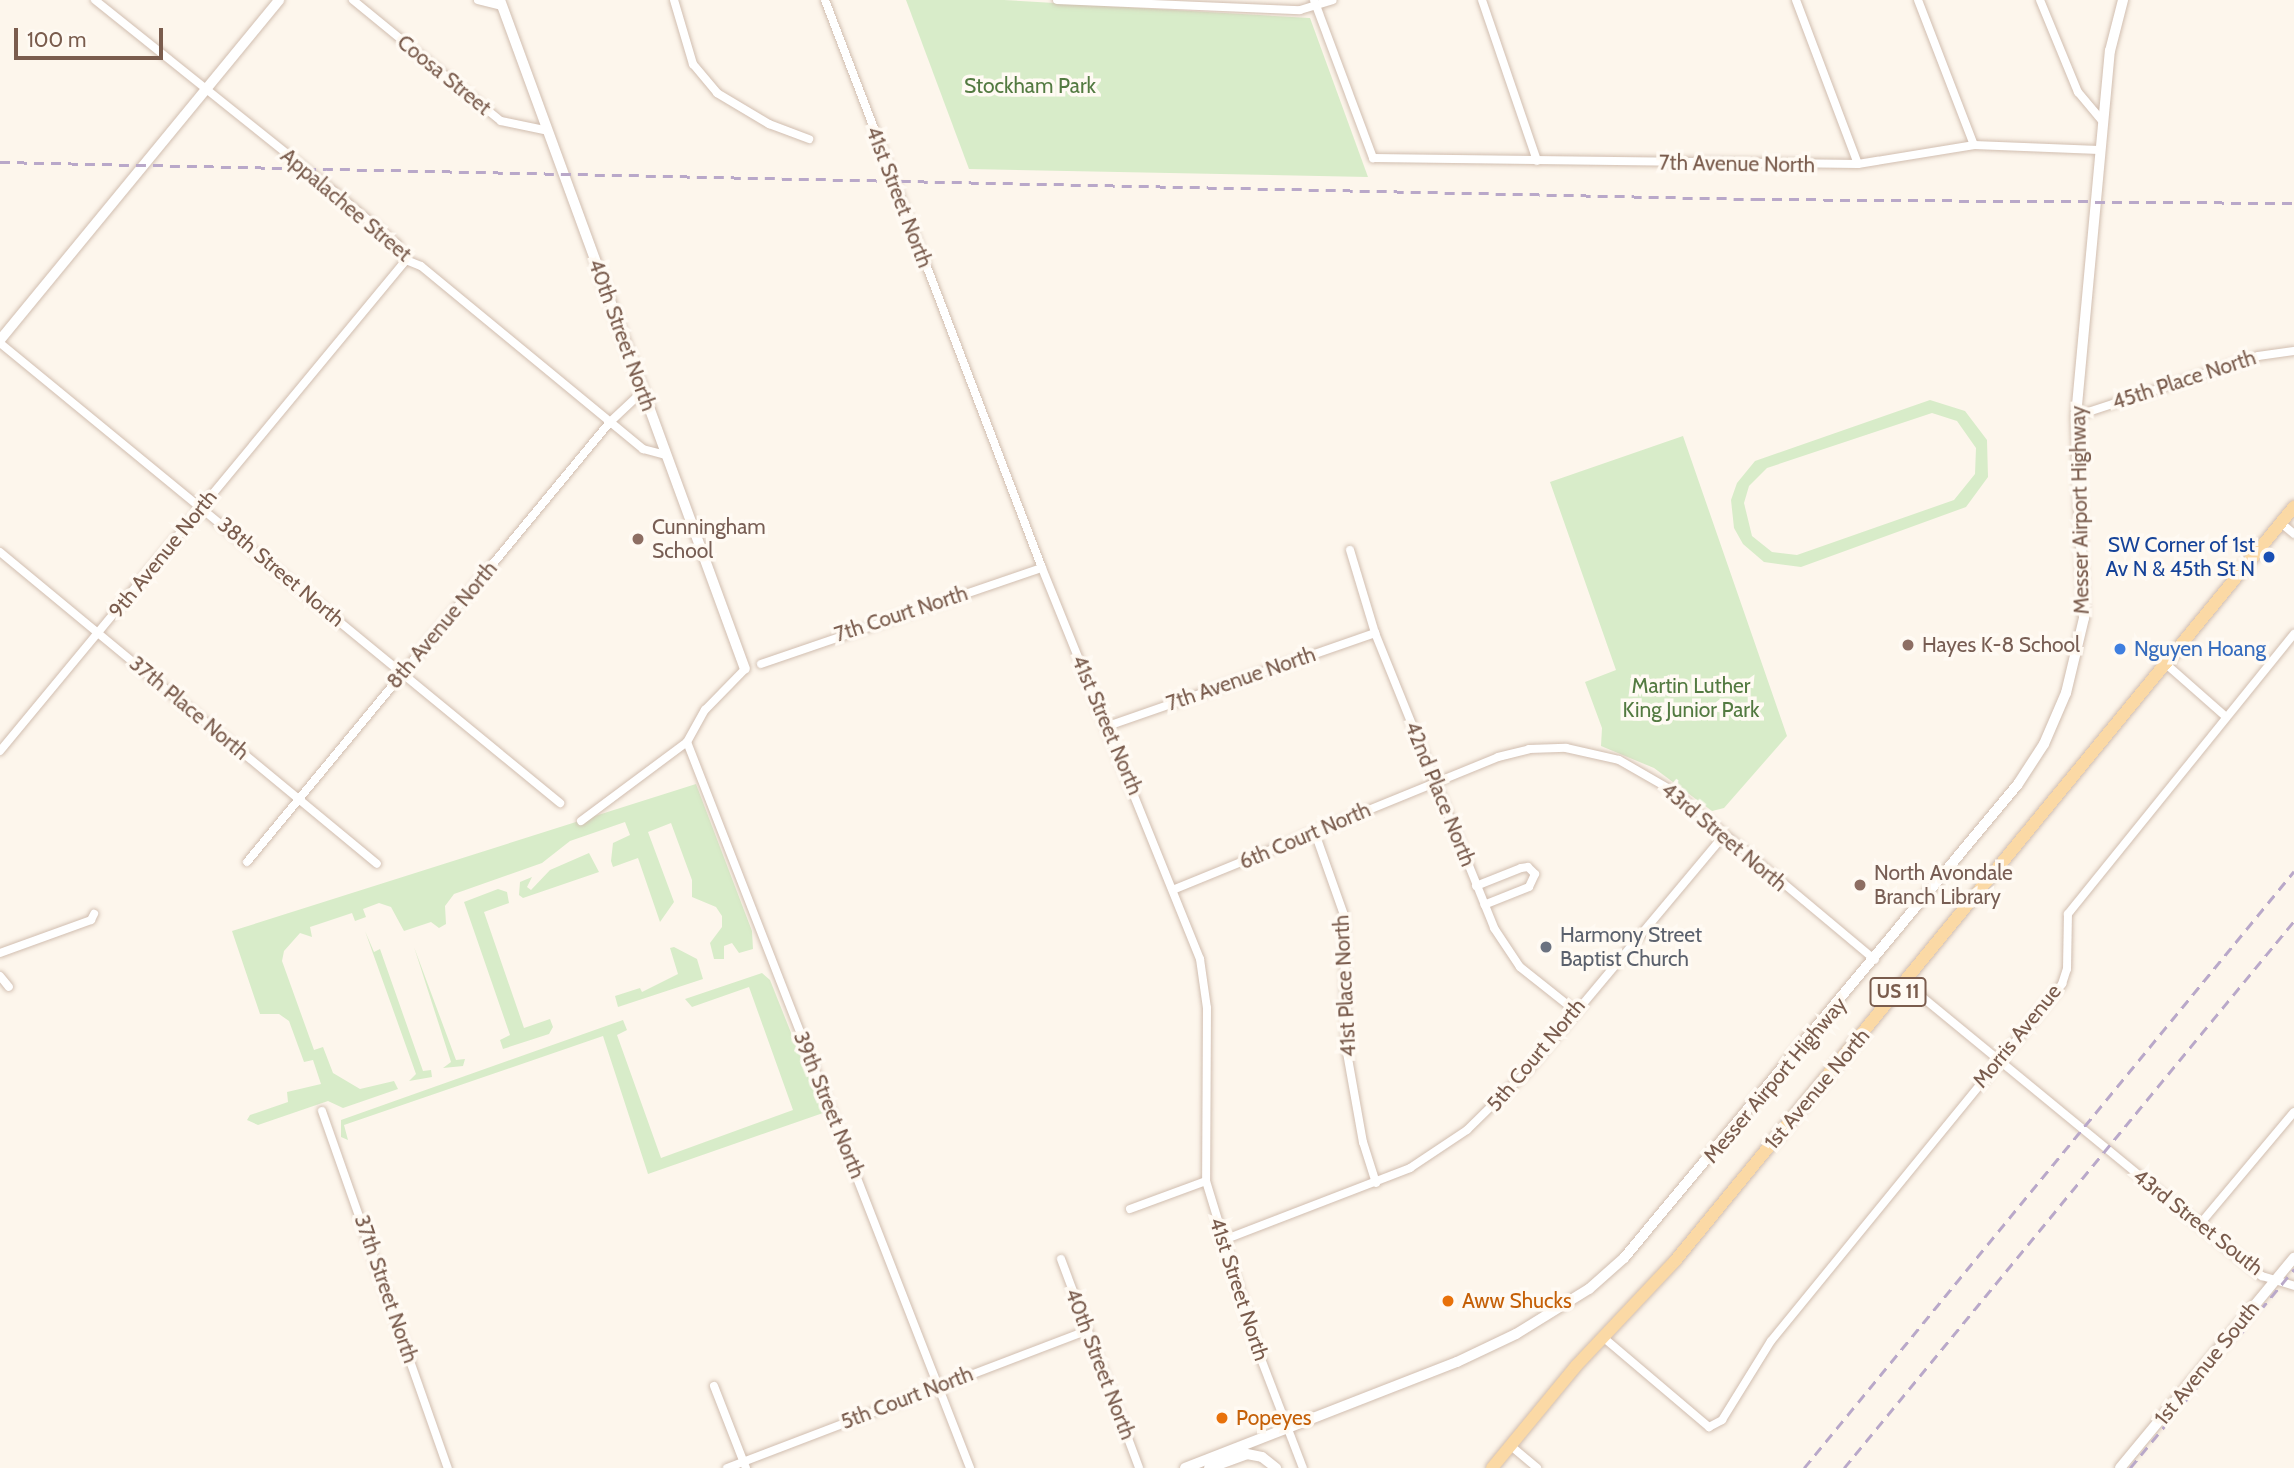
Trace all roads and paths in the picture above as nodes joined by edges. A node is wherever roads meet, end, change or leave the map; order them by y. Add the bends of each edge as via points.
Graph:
1 (95, 0) edge
2 (279, 0) edge
3 (353, 0) edge
4 (478, 0) edge
5 (674, 0) edge
6 (825, 0) edge
7 (1057, 0) edge
8 (1332, 0) edge
9 (1482, 0) edge
10 (1796, 0) edge
11 (1918, 0) edge
12 (2040, 0) edge
13 (2123, 0) edge
14 (501, 3) edge
15 (1152, 3) edge
16 (1315, 3) edge
17 (205, 90) junction
18 (2102, 121) junction
19 (544, 130) junction
20 (809, 139) dead end
21 (1974, 145) junction
22 (2099, 150) junction
23 (1537, 161) junction
24 (1858, 164) junction
25 (406, 260) junction
26 (0, 342) edge
27 (2294, 351) edge
28 (642, 392) junction
29 (2076, 416) junction
30 (610, 422) junction
31 (666, 456) junction
32 (202, 507) junction
33 (2294, 507) edge
34 (2281, 523) junction
35 (2294, 534) edge
36 (1350, 550) dead end
37 (0, 552) edge
38 (1042, 568) junction
39 (98, 633) junction
40 (1374, 633) junction
41 (2294, 634) edge
42 (761, 664) dead end
43 (2166, 665) junction
44 (745, 669) joint
45 (402, 673) junction
46 (2225, 716) junction
47 (1108, 726) junction
48 (687, 742) junction
49 (0, 751) edge
50 (1435, 781) junction
51 (299, 799) junction
52 (559, 803) dead end
53 (581, 821) dead end
54 (1315, 833) junction
55 (1724, 835) junction
56 (247, 863) dead end
57 (377, 864) dead end
58 (1476, 886) junction
59 (1175, 889) junction
60 (1484, 905) junction
61 (94, 914) dead end
62 (0, 953) edge
63 (1876, 960) junction
64 (0, 976) edge
65 (1905, 983) junction
66 (9, 987) dead end
67 (1574, 1010) junction
68 (1998, 1059) junction
69 (323, 1111) dead end
70 (2294, 1112) edge
71 (1206, 1181) junction
72 (1376, 1183) junction
73 (1130, 1209) dead end
74 (2200, 1224) junction
75 (1221, 1241) junction
76 (2294, 1258) edge
77 (1061, 1259) dead end
78 (2276, 1278) junction
79 (2294, 1286) edge
80 (1088, 1331) junction
81 (1604, 1338) junction
82 (939, 1385) junction
83 (715, 1386) dead end
84 (1287, 1429) junction
85 (1511, 1446) junction
86 (745, 1465) edge
87 (448, 1468) edge
88 (727, 1468) edge
89 (970, 1468) edge
90 (1139, 1468) edge
91 (1186, 1468) edge
92 (1209, 1468) edge
93 (1276, 1468) edge
94 (1303, 1468) edge
95 (1492, 1468) edge
96 (1537, 1468) edge
97 (2120, 1468) edge

1 - 17 street, Appalachee Street
2 - 17 main road
3 - 19 street, Coosa Street via 501,121
4 - 14 street
5 - 20 street via 693,64 717,93 769,124
6 - 38 street, 41st Street North
7 - 15 street
8 - 16 street
9 - 23 street
10 - 24 street
11 - 21 street
12 - 18 street via 2078,92
13 - 18 main road, Messer Airport Highway via 2110,51
14 - 19 main road, 40th Street North
15 - 16 street via 1288,9
16 - 23 street, 7th Avenue North via 1373,158
17 - 25 street, Appalachee Street via 397,244
17 - 26 main road
18 - 22 main road, Messer Airport Highway
19 - 28 main road, 40th Street North
21 - 22 street, 7th Avenue North
21 - 24 street, 7th Avenue North
22 - 29 main road, Messer Airport Highway
23 - 24 street, 7th Avenue North
25 - 30 street, Appalachee Street via 421,266
25 - 32 street, 9th Avenue North
26 - 32 street, 38th Street North
27 - 29 street, 45th Place North via 2258,355
28 - 30 street, 8th Avenue North
28 - 31 main road, 40th Street North
29 - 63 main road, Messer Airport Highway via 2084,618 2066,693 2044,744 2018,784
30 - 31 street, Appalachee Street via 643,450
30 - 45 street, 8th Avenue North
31 - 44 main road, 40th Street North
32 - 39 street, 9th Avenue North
32 - 45 street, 38th Street North
33 - 34 main road, 1st Avenue North / US 11
34 - 35 street
34 - 43 main road, 1st Avenue North / US 11
36 - 40 street, 42nd Place North
37 - 39 street, 37th Place North
38 - 42 street, 7th Court North
38 - 47 street, 41st Street North
39 - 49 street, 9th Avenue North
39 - 51 street, 37th Place North
40 - 47 street, 7th Avenue North
40 - 50 street, 42nd Place North
41 - 46 street, Morris Avenue
43 - 46 street
43 - 65 main road, 1st Avenue North / US 11
44 - 48 street via 705,710
45 - 51 street, 8th Avenue North
45 - 52 street, 38th Street North
46 - 68 street, Morris Avenue via 2068,914 2067,969 2062,984
47 - 59 street, 41st Street North
48 - 53 street
48 - 82 street, 39th Street North
50 - 54 street, 6th Court North
50 - 55 street, 43rd Street North via 1529,749 1566,748 1619,760 1674,791
50 - 58 street, 42nd Place North
51 - 56 street, 8th Avenue North
51 - 57 street, 37th Place North
54 - 59 street, 6th Court North
54 - 72 street, 41st Place North via 1344,915 1346,1047 1363,1142
55 - 63 street, 43rd Street North
55 - 67 street, 5th Court North
58 - 60 street, 42nd Place North
58 - 60 street via 1521,868 1528,867 1535,874 1529,887
59 - 71 street, 41st Street North via 1200,959 1207,1007
60 - 67 street, 42nd Place North via 1520,967
61 - 62 street via 91,920
63 - 84 main road, Messer Airport Highway via 1624,1258 1589,1289 1516,1334 1461,1360
64 - 66 street
65 - 68 street
65 - 81 main road, 1st Avenue North / US 11 via 1675,1261
67 - 72 street, 5th Court North via 1484,1116 1441,1150
68 - 74 street, 43rd Street South
68 - 81 street, Morris Avenue via 1771,1341 1722,1420 1709,1427
69 - 87 street, 37th Street North
70 - 74 street
71 - 73 street
71 - 75 street, 41st Street North
72 - 75 street, 5th Court North
74 - 78 street, 43rd Street South via 2262,1276
75 - 84 street, 41st Street North
76 - 78 main road, 1st Avenue South
77 - 80 street, 40th Street North
78 - 79 street, 43rd Street South
78 - 97 main road, 1st Avenue South
80 - 82 street, 5th Court North
80 - 90 street, 40th Street North
81 - 85 main road, 1st Avenue North / US 11
82 - 86 street, 5th Court North
82 - 89 street, 39th Street North
83 - 86 street
84 - 91 main road, Messer Airport Highway
84 - 94 street, 41st Street North
85 - 95 main road, 1st Avenue North / US 11
85 - 96 street
86 - 88 street, 5th Court North
92 - 93 main road via 1247,1454 1262,1457

